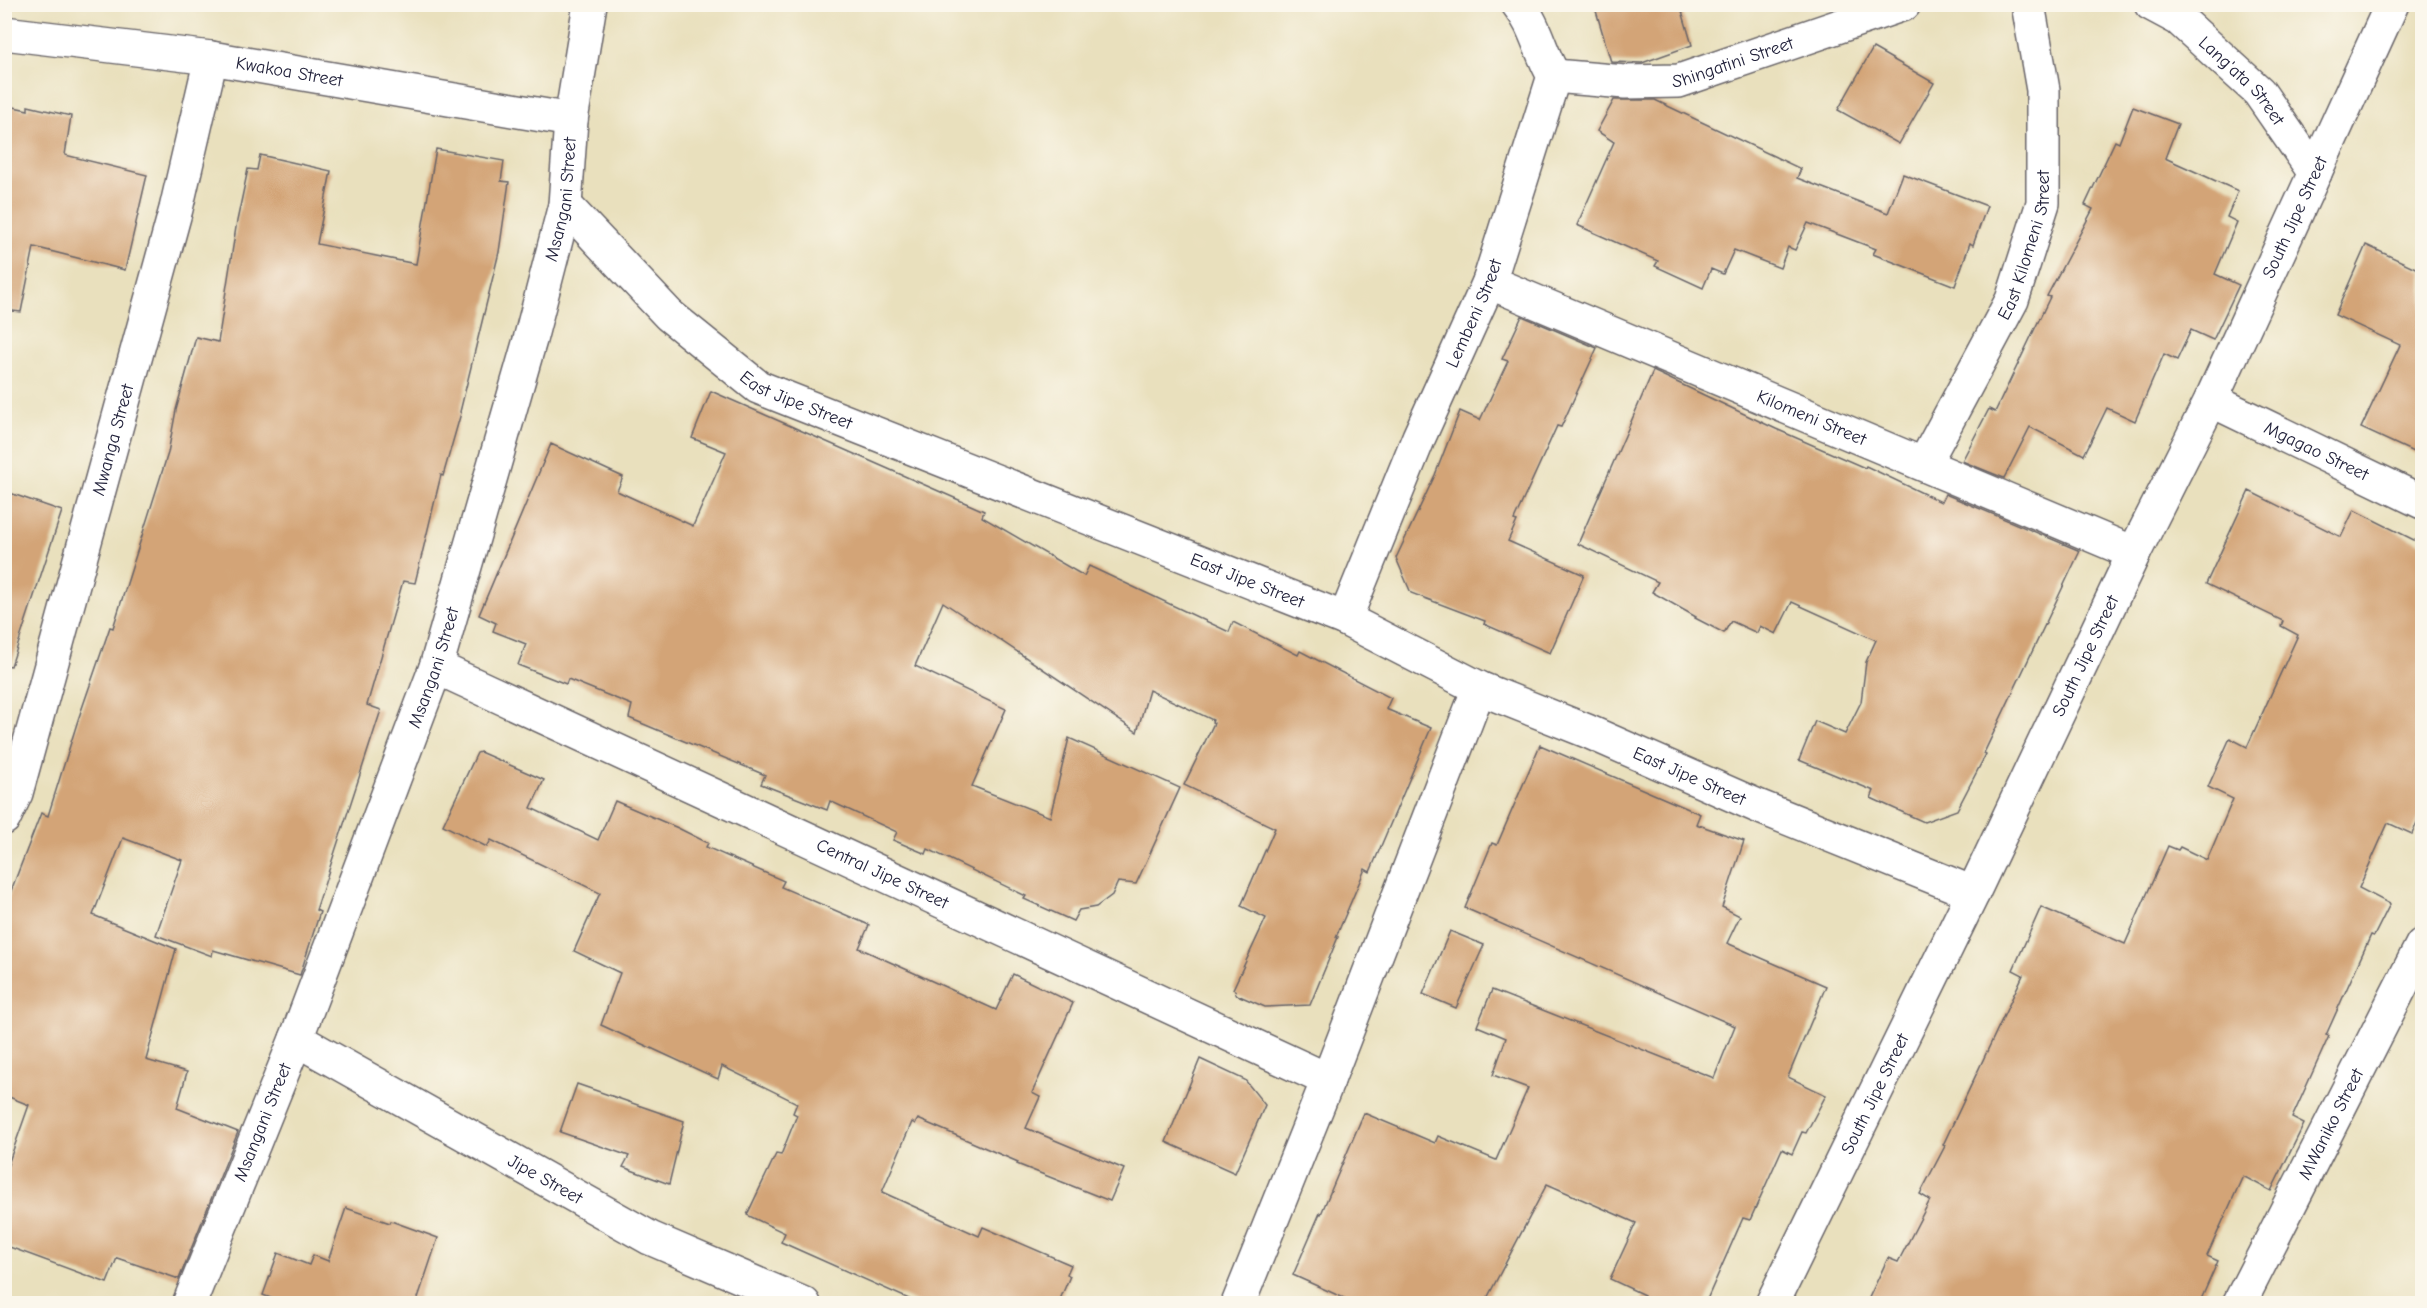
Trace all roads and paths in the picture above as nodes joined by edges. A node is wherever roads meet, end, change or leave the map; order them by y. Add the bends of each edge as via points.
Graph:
1 (590, 4) edge
2 (1518, 4) edge
3 (1904, 4) edge
4 (2028, 4) edge
5 (2151, 4) edge
6 (2392, 4) edge
7 (4, 33) edge
8 (212, 58) junction
9 (1554, 76) junction
10 (571, 120) junction
11 (2315, 173) junction
12 (565, 205) junction
13 (1489, 282) junction
14 (2211, 400) junction
15 (1924, 464) junction
16 (2422, 501) edge
17 (2134, 553) junction
18 (1345, 619) junction
19 (436, 668) junction
20 (1479, 688) junction
21 (4, 818) edge
22 (1973, 893) junction
23 (2422, 945) edge
24 (296, 1040) junction
25 (1328, 1080) junction
26 (189, 1304) edge
27 (804, 1304) edge
28 (1238, 1304) edge
29 (1772, 1304) edge
30 (2239, 1304) edge

1 - 10 street, Msangani Street
2 - 9 street via 1529,17
3 - 9 street, Shingatini Street via 1679,81 1626,82
4 - 15 street, East Kilomeni Street via 2043,90 2043,203 2012,300
5 - 11 street, Lang'ata Street via 2179,19 2259,92
6 - 11 street, South Jipe Street
7 - 8 street, Kwakoa Street
8 - 10 street, Kwakoa Street
8 - 21 street, Mwanga Street via 176,209 16,793
9 - 13 street, Lembeni Street
10 - 12 street, Msangani Street
11 - 14 street, South Jipe Street
12 - 18 street, East Jipe Street via 669,315 758,387
12 - 19 street, Msangani Street
13 - 15 street, Kilomeni Street
13 - 18 street, Lembeni Street via 1419,437
14 - 16 street, Mgagao Street
14 - 17 street, South Jipe Street
15 - 17 street, Kilomeni Street
17 - 22 street, South Jipe Street
18 - 20 street, East Jipe Street
19 - 24 street, Msangani Street
19 - 25 street, Central Jipe Street
20 - 22 street, East Jipe Street
20 - 25 street
22 - 29 street, South Jipe Street
23 - 30 street, MWaniko Street
24 - 26 street, Msangani Street
24 - 27 street, Jipe Street via 650,1238
25 - 28 street

